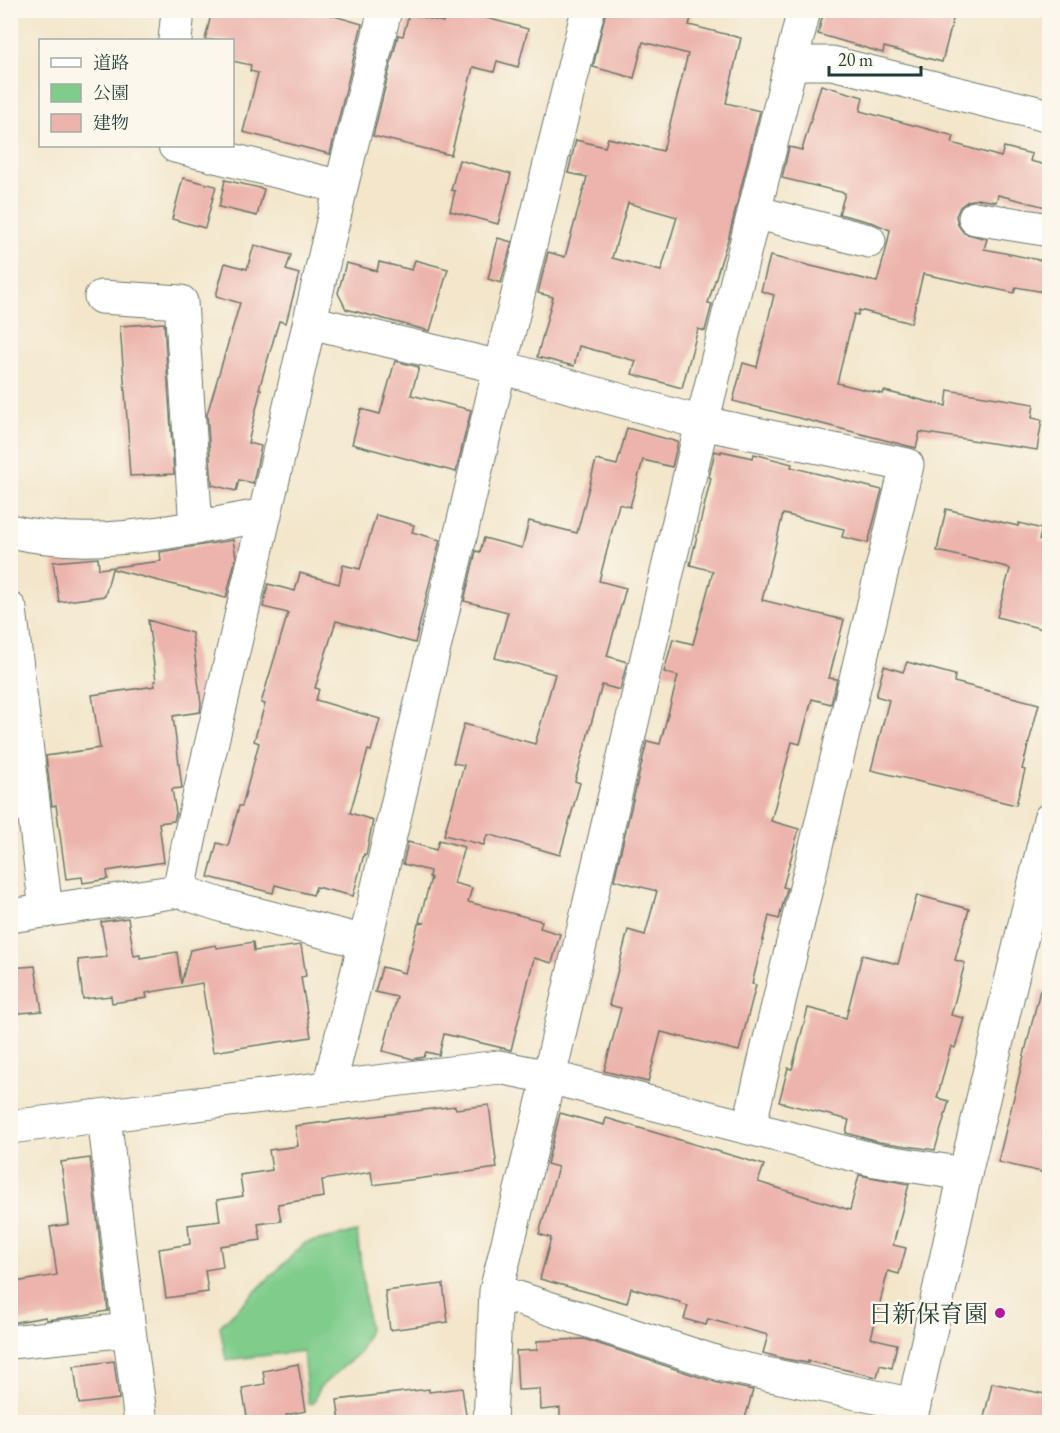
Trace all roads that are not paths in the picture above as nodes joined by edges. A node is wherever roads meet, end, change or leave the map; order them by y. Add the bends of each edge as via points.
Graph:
1 (385, 10) edge
2 (588, 10) edge
3 (804, 10) edge
4 (790, 63) junction
5 (1050, 116) edge
6 (179, 147) edge
7 (341, 188) junction
8 (754, 212) junction
9 (975, 218) dead end
10 (1050, 230) edge
11 (869, 241) dead end
12 (101, 297) dead end
13 (309, 322) junction
14 (500, 368) junction
15 (702, 423) junction
16 (265, 515) junction
17 (196, 528) junction
18 (10, 531) edge
19 (10, 609) edge
20 (1050, 819) edge
21 (179, 891) junction
22 (46, 911) junction
23 (10, 916) edge
24 (365, 942) junction
25 (549, 1077) junction
26 (329, 1087) junction
27 (104, 1116) junction
28 (10, 1127) edge
29 (749, 1127) junction
30 (965, 1174) junction
31 (496, 1291) junction
32 (129, 1330) junction
33 (10, 1342) edge
34 (912, 1414) edge
35 (141, 1422) edge
36 (490, 1422) edge

1 - 7 street
2 - 14 street
3 - 4 street
4 - 5 street via 832,63
4 - 8 street
6 - 7 street
7 - 13 street
8 - 11 street
8 - 15 street
9 - 10 street
12 - 17 street via 181,302
13 - 14 street
13 - 16 street
14 - 15 street
14 - 24 street
15 - 25 street
15 - 29 street via 907,465
16 - 17 street
16 - 21 street
17 - 18 street via 118,539 35,537
19 - 22 street
20 - 30 street
21 - 22 street
21 - 24 street
22 - 23 street
24 - 26 street
25 - 26 street via 499,1067
25 - 29 street
25 - 31 street
26 - 27 street
27 - 28 street
27 - 32 street
29 - 30 street via 875,1160
30 - 34 street
31 - 34 street via 724,1365
31 - 36 street
32 - 33 street
32 - 35 street

